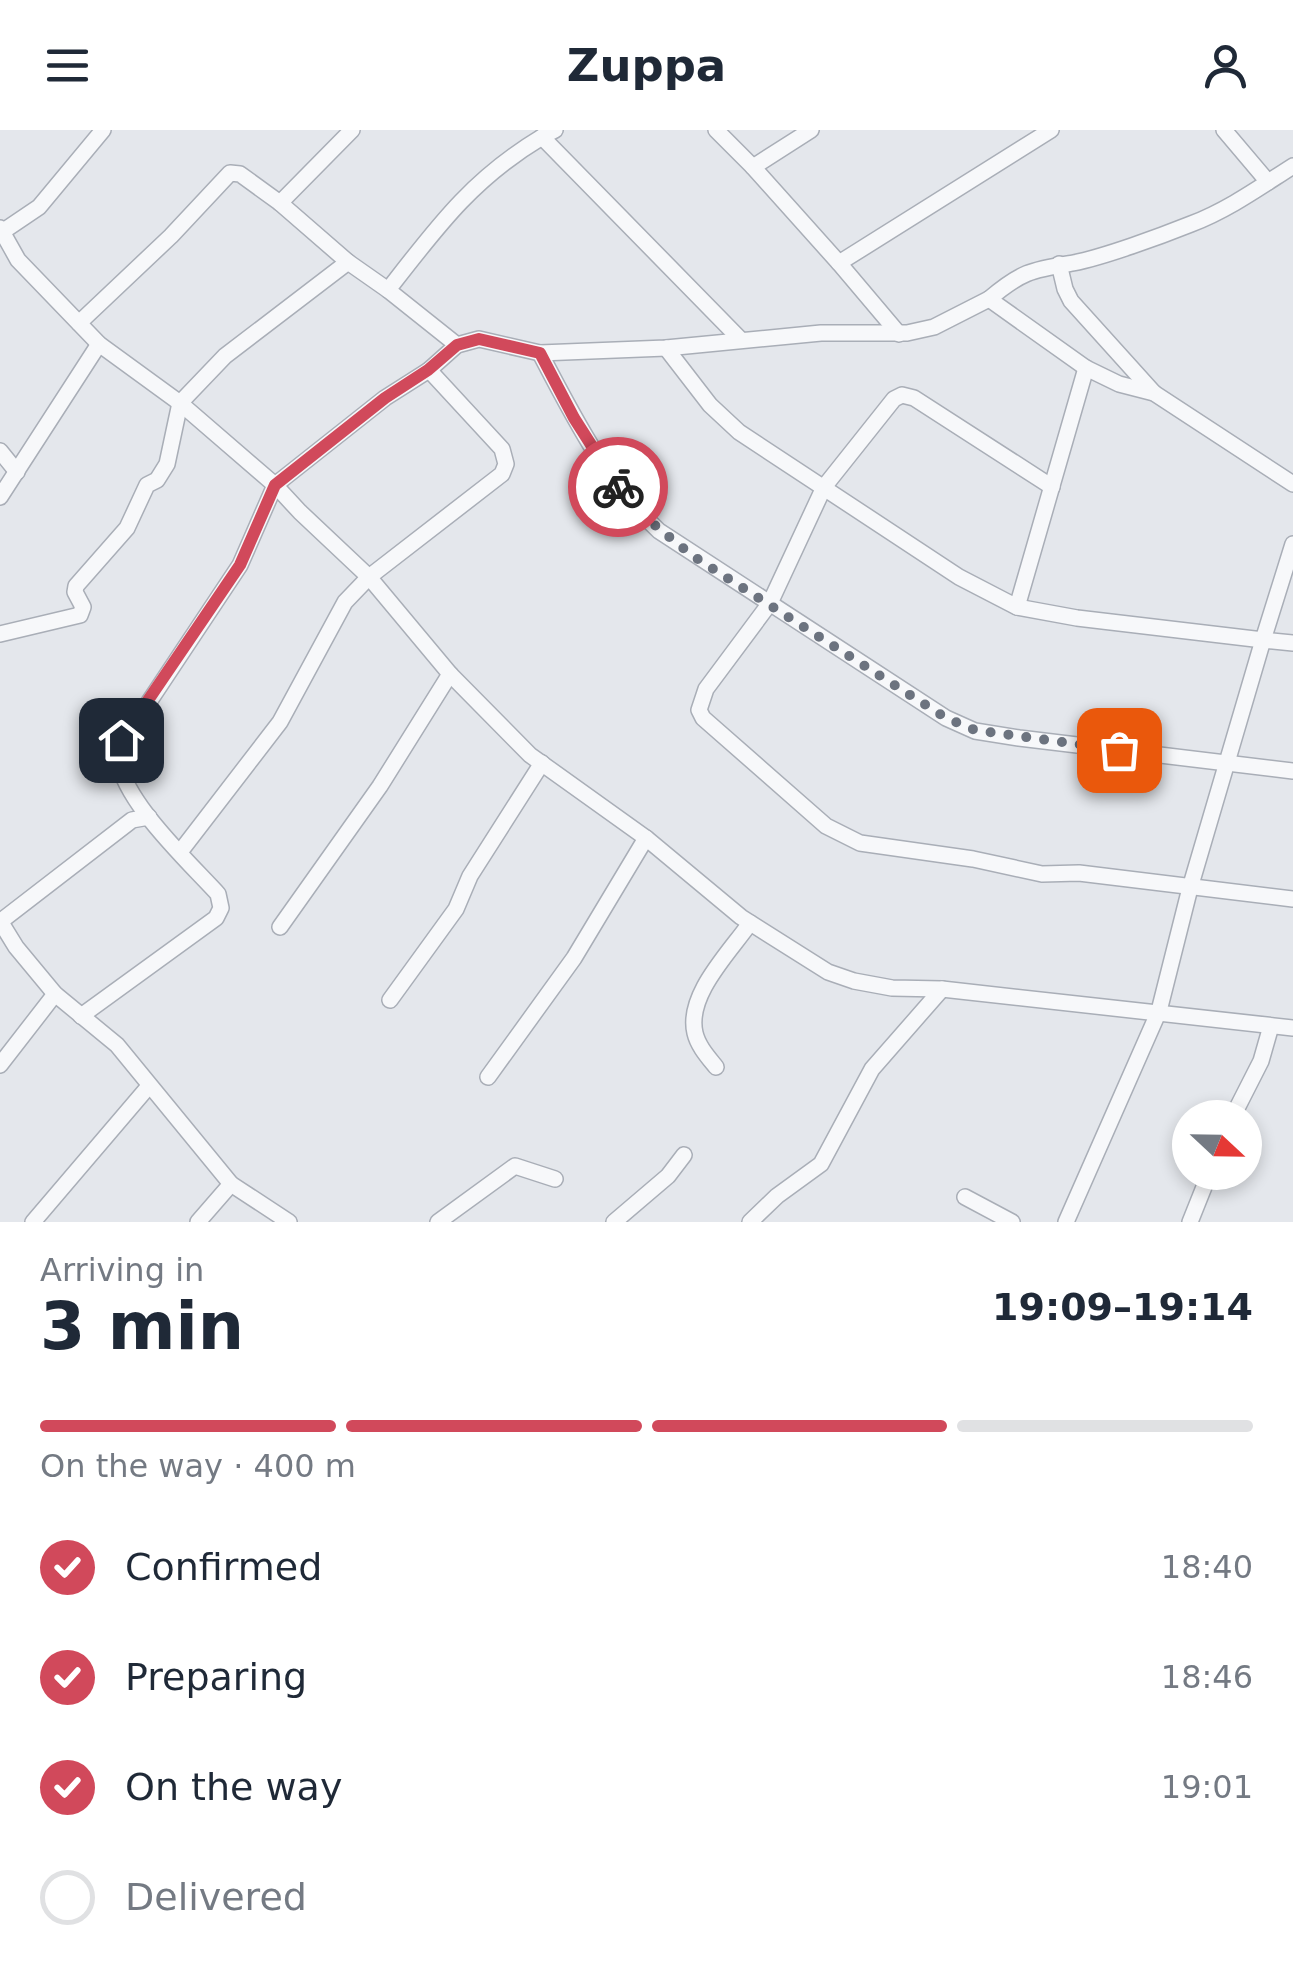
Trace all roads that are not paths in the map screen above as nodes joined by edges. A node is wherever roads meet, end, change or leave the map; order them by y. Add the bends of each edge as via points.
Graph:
1 (103, 130) edge
2 (352, 130) edge
3 (716, 130) edge
4 (810, 130) edge
5 (1051, 130) edge
6 (1224, 130) edge
7 (549, 134) edge
8 (1293, 166) edge
9 (753, 167) junction
10 (1268, 182) junction
11 (280, 203) junction
12 (2, 240) edge
13 (348, 262) junction
14 (838, 262) junction
15 (1059, 264) junction
16 (388, 290) junction
17 (989, 299) junction
18 (79, 323) junction
19 (900, 334) junction
20 (741, 340) junction
21 (99, 344) junction
22 (457, 345) junction
23 (666, 348) junction
24 (540, 353) junction
25 (1086, 368) junction
26 (428, 370) junction
27 (1154, 393) junction
28 (180, 404) junction
29 (0, 451) edge
30 (17, 472) junction
31 (1293, 484) edge
32 (275, 485) junction
33 (824, 486) junction
34 (1052, 487) junction
35 (0, 497) edge
36 (1293, 544) edge
37 (369, 577) junction
38 (770, 603) junction
39 (1017, 607) junction
40 (0, 634) edge
41 (1263, 640) junction
42 (1293, 643) edge
43 (450, 674) junction
44 (542, 763) junction
45 (1225, 764) junction
46 (1293, 771) edge
47 (149, 817) junction
48 (646, 838) junction
49 (180, 852) junction
50 (1190, 888) junction
51 (1293, 899) edge
52 (0, 921) edge
53 (750, 923) junction
54 (280, 926) dead end
55 (942, 989) junction
56 (55, 994) junction
57 (390, 1000) dead end
58 (1159, 1012) junction
59 (81, 1016) junction
60 (1272, 1026) junction
61 (1293, 1028) edge
62 (0, 1065) edge
63 (716, 1067) dead end
64 (488, 1077) dead end
65 (148, 1086) junction
66 (1241, 1100) edge
67 (684, 1155) dead end
68 (556, 1180) dead end
69 (231, 1184) junction
70 (1203, 1190) edge
71 (965, 1197) dead end
72 (33, 1222) edge
73 (198, 1222) edge
74 (288, 1222) edge
75 (438, 1222) edge
76 (614, 1222) edge
77 (750, 1222) edge
78 (1012, 1222) edge
79 (1066, 1222) edge
80 (1190, 1222) edge

1 - 12 street
2 - 11 street
3 - 9 street
4 - 9 street
5 - 14 street
6 - 10 street
7 - 16 street via 470,189
7 - 20 street
8 - 10 street
9 - 14 street
10 - 15 street via 1190,225
11 - 13 street
11 - 18 street via 230,173
12 - 18 street
13 - 16 street
13 - 28 street via 225,356
14 - 19 street
15 - 17 street via 1011,280
15 - 27 street via 1072,301
16 - 22 street
17 - 19 street via 934,327
17 - 25 street
18 - 21 street
19 - 20 street
20 - 23 street
21 - 28 street
21 - 30 street
22 - 24 street via 479,339
22 - 26 street
23 - 24 street
23 - 33 street via 739,432
24 - 38 street via 636,510 693,556
25 - 27 street
25 - 34 street
26 - 32 street
26 - 37 street via 502,449 506,464 502,474
27 - 31 street
28 - 32 street
28 - 40 street via 167,464 147,485 126,528 76,586 80,615
29 - 30 street
30 - 35 street
32 - 37 street
32 - 47 street via 240,565 116,750 131,795
33 - 34 street via 902,394
33 - 38 street
33 - 39 street via 959,577
34 - 39 street
36 - 41 street
37 - 43 street
37 - 49 street via 345,602 280,722
38 - 45 street via 946,718 975,730
38 - 50 street via 706,689 698,710 826,826 860,842 1018,871
39 - 41 street
41 - 42 street
41 - 45 street
43 - 44 street
43 - 54 street
44 - 48 street
44 - 57 street via 456,909
45 - 46 street
45 - 50 street
47 - 49 street
47 - 52 street via 132,820
48 - 53 street
48 - 64 street via 574,958
49 - 59 street via 218,894 216,918
50 - 51 street
50 - 58 street
52 - 56 street
53 - 55 street via 854,982
53 - 63 street via 694,1012 698,1042
55 - 58 street
55 - 77 street via 872,1070 821,1164
56 - 59 street
56 - 62 street
58 - 60 street
58 - 79 street
59 - 65 street via 117,1045
60 - 61 street
60 - 66 street
65 - 69 street
65 - 72 street
67 - 76 street
68 - 75 street via 514,1166
69 - 73 street
69 - 74 street
70 - 80 street
71 - 78 street

